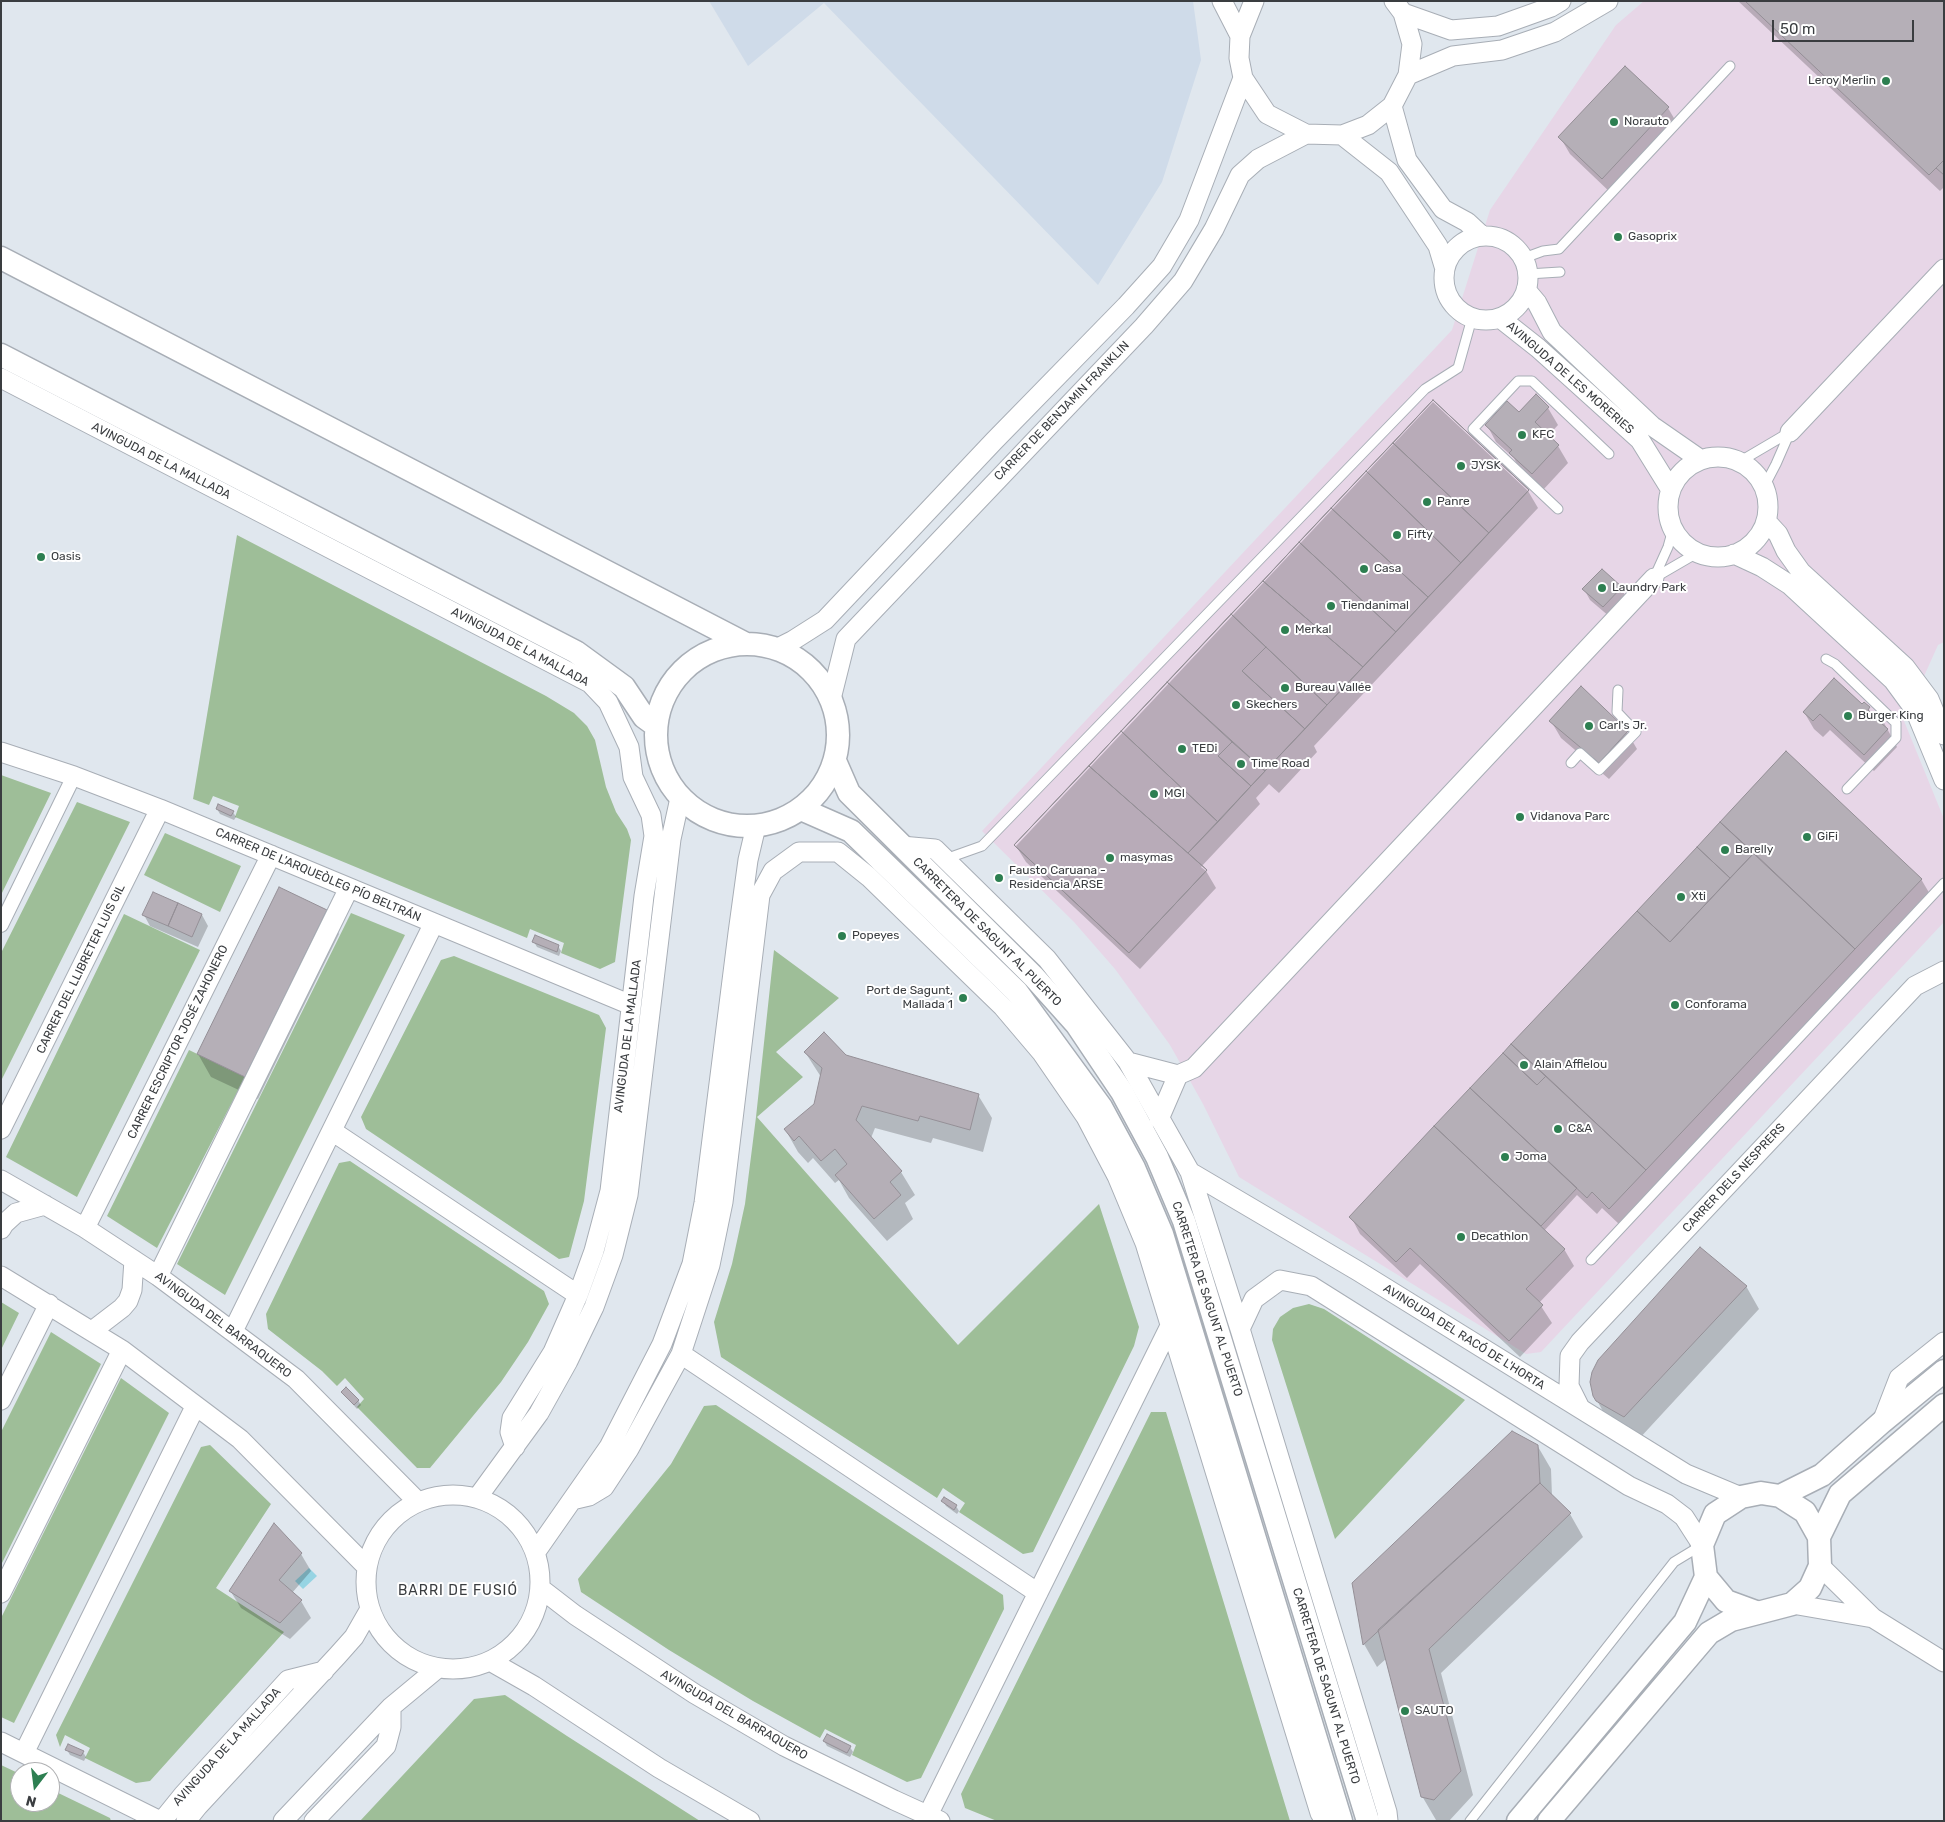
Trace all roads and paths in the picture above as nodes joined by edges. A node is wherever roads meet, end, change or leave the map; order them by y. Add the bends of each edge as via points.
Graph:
1 (1222, 1) edge
2 (1254, 1) edge
3 (1561, 1) edge
4 (1608, 1) edge
5 (1399, 7) edge
6 (1240, 36) junction
7 (1730, 66) dead end
8 (1408, 75) junction
9 (1243, 78) junction
10 (1392, 106) junction
11 (1306, 134) junction
12 (1342, 135) junction
13 (1481, 235) junction
14 (1, 258) edge
15 (1444, 266) junction
16 (1944, 269) edge
17 (1560, 272) dead end
18 (1526, 274) junction
19 (1472, 318) junction
20 (1500, 318) junction
21 (1, 355) edge
22 (1, 378) edge
23 (1790, 432) junction
24 (1609, 454) dead end
25 (1701, 460) junction
26 (1740, 462) junction
27 (1764, 487) junction
28 (1671, 490) junction
29 (1558, 509) dead end
30 (1766, 521) junction
31 (1673, 529) junction
32 (1697, 553) junction
33 (1734, 554) junction
34 (1654, 578) junction
35 (746, 644) junction
36 (776, 649) junction
37 (572, 650) junction
38 (535, 655) junction
39 (1826, 659) dead end
40 (1618, 690) dead end
41 (831, 699) junction
42 (656, 725) junction
43 (1944, 735) edge
44 (1, 752) edge
45 (835, 761) junction
46 (1571, 763) dead end
47 (74, 776) junction
48 (1944, 780) edge
49 (1847, 789) dead end
50 (680, 798) junction
51 (160, 809) junction
52 (801, 809) junction
53 (756, 826) junction
54 (902, 846) junction
55 (935, 849) junction
56 (271, 856) junction
57 (879, 860) junction
58 (666, 880) junction
59 (1944, 883) edge
60 (349, 888) junction
61 (885, 892) junction
62 (644, 896) junction
63 (740, 917) junction
64 (434, 923) junction
65 (1, 925) edge
66 (756, 934) junction
67 (1944, 971) edge
68 (631, 1005) junction
69 (1128, 1062) junction
70 (1178, 1075) junction
71 (1159, 1118) junction
72 (1, 1129) edge
73 (332, 1131) junction
74 (1190, 1172) junction
75 (1, 1180) edge
76 (45, 1205) junction
77 (85, 1228) junction
78 (1, 1229) edge
79 (134, 1260) junction
80 (1591, 1260) dead end
81 (1, 1276) edge
82 (158, 1276) junction
83 (578, 1295) junction
84 (49, 1304) junction
85 (1170, 1324) junction
86 (1240, 1329) junction
87 (92, 1331) junction
88 (233, 1331) junction
89 (1944, 1342) edge
90 (122, 1350) junction
91 (680, 1354) junction
92 (1944, 1371) edge
93 (1, 1400) edge
94 (1944, 1405) edge
95 (195, 1407) junction
96 (1580, 1408) junction
97 (1882, 1422) junction
98 (515, 1447) junction
99 (1741, 1496) junction
100 (1780, 1496) junction
101 (477, 1498) junction
102 (572, 1500) junction
103 (418, 1502) junction
104 (1819, 1537) junction
105 (1702, 1545) junction
106 (535, 1553) junction
107 (1820, 1566) junction
108 (367, 1567) junction
109 (1706, 1577) junction
110 (540, 1588) junction
111 (1, 1593) edge
112 (1038, 1593) junction
113 (1792, 1604) junction
114 (370, 1608) junction
115 (1756, 1612) junction
116 (1873, 1618) junction
117 (490, 1661) junction
118 (1944, 1662) edge
119 (438, 1668) junction
120 (324, 1671) junction
121 (391, 1708) junction
122 (1, 1742) edge
123 (24, 1753) junction
124 (738, 1818) edge
125 (934, 1818) edge
126 (1386, 1819) edge
127 (161, 1821) edge
128 (186, 1821) edge
129 (283, 1821) edge
130 (314, 1821) edge
131 (1325, 1821) edge
132 (1341, 1821) edge
133 (1470, 1821) edge
134 (1518, 1821) edge
135 (1549, 1821) edge

1 - 6 street
2 - 6 street
3 - 5 street via 1498,26 1451,30
4 - 8 street via 1555,32 1502,50 1453,56
5 - 8 street via 1412,44
6 - 9 street via 1239,58
7 - 18 lane via 1559,249 1543,251
8 - 10 street
9 - 11 street via 1267,114
9 - 36 street via 1189,220 1162,266 825,620
10 - 12 street via 1368,126
10 - 13 street via 1407,160 1443,209 1467,222
11 - 12 street
11 - 41 street, CARRER DE BENJAMIN FRANKLIN via 1258,159 1240,175 1214,229 1183,281 846,639
12 - 15 street via 1389,172 1438,246
13 - 15 street via 1465,240 1452,251
13 - 18 street via 1498,237 1513,245
14 - 35 street
15 - 19 street via 1443,282 1448,298 1458,310
16 - 23 street
17 - 18 lane
18 - 20 street via 1521,302
18 - 25 street, AVINGUDA DE LES MORERIES via 1552,332 1652,426
19 - 20 street
19 - 55 lane via 1458,368 1426,389 982,846 951,857
20 - 28 street, AVINGUDA DE LES MORERIES via 1640,440
21 - 37 street
22 - 38 street, AVINGUDA DE LA MALLADA
23 - 26 lane
23 - 27 lane
24 - 29 lane via 1532,382 1518,381 1473,429
25 - 26 street via 1720,457
25 - 28 street via 1688,467
26 - 27 street via 1754,472
27 - 30 street via 1768,504
28 - 31 street via 1668,503
30 - 33 street via 1760,535 1748,547
30 - 43 street via 1778,534 1801,572 1905,666 1929,699
31 - 32 street via 1679,539
31 - 34 lane
32 - 33 street via 1722,557
32 - 34 lane
33 - 48 street via 1790,585 1893,680 1915,710
34 - 70 street via 1194,1068
35 - 36 street
35 - 42 street via 721,647 703,654 687,666 670,684 662,699
36 - 41 street via 809,668
37 - 38 street
37 - 42 street via 624,687 644,717
38 - 62 street, AVINGUDA DE LA MALLADA via 590,683 608,702 629,747 633,777 651,815 654,836
39 - 49 lane via 1896,723 1896,738
40 - 46 lane via 1617,712 1636,732 1598,770 1580,753
41 - 45 street via 838,729
42 - 50 street via 655,741 660,764
44 - 47 street, CARRER DE L'ARQUEÒLEG PÍO BELTRÁN
45 - 52 street via 822,787
45 - 54 street, CARRETERA DE SAGUNT AL PUERTO via 849,793
47 - 51 street, CARRER DE L'ARQUEÒLEG PÍO BELTRÁN
47 - 65 street
50 - 53 street via 715,821
50 - 58 street, AVINGUDA DE LA MALLADA
51 - 56 street, CARRER DE L'ARQUEÒLEG PÍO BELTRÁN
51 - 72 street, CARRER DEL LLIBRETER LUIS GIL
52 - 53 street
52 - 57 street, CARRETERA DE SAGUNT AL PUERTO via 851,831
53 - 63 street
54 - 55 street
54 - 126 street, CARRETERA DE SAGUNT AL PUERTO via 1034,977 1077,1025 1122,1092 1157,1157 1184,1221
55 - 69 street via 1047,959
56 - 60 street, CARRER DE L'ARQUEÒLEG PÍO BELTRÁN
56 - 77 street, CARRER ESCRIPTOR JOSÉ ZAHONERO
57 - 61 street
57 - 132 street, CARRETERA DE SAGUNT AL PUERTO via 1017,992 1101,1107 1134,1168 1162,1234
58 - 62 street
58 - 98 street, AVINGUDA DE LA MALLADA via 628,1195 614,1255 568,1361 539,1413
59 - 80 lane
60 - 64 street, CARRER DE L'ARQUEÒLEG PÍO BELTRÁN
60 - 82 street
61 - 66 street via 838,852 799,852 773,871 760,895
61 - 85 street via 1003,1007 1042,1053 1086,1117 1117,1176 1145,1243
62 - 68 street, AVINGUDA DE LA MALLADA
63 - 66 street
63 - 102 street via 704,1203 692,1264 662,1344 609,1447
64 - 68 street, CARRER DE L'ARQUEÒLEG PÍO BELTRÁN
64 - 73 street
66 - 91 street via 722,1202 710,1265
67 - 96 street, CARRER DELS NESPRERS via 1915,986 1580,1342 1570,1356 1569,1386
68 - 83 street, AVINGUDA DE LA MALLADA via 610,1191
69 - 70 street
69 - 71 street
70 - 71 street
71 - 74 street
73 - 83 street
73 - 88 street
74 - 86 street
74 - 96 street, AVINGUDA DEL RACÓ DE L'HORTA
75 - 76 street, AVINGUDA DEL BARRAQUERO
76 - 77 street, AVINGUDA DEL BARRAQUERO
76 - 78 street via 16,1213
77 - 79 street, AVINGUDA DEL BARRAQUERO
79 - 82 street, AVINGUDA DEL BARRAQUERO
79 - 87 street via 128,1301
81 - 84 street
82 - 88 street, AVINGUDA DEL BARRAQUERO
83 - 98 street, AVINGUDA DE LA MALLADA via 553,1352 512,1418 510,1432
84 - 87 street
84 - 93 street
85 - 112 street
85 - 131 street
86 - 105 street via 1254,1299 1280,1280 1311,1286 1629,1486 1667,1504 1684,1517
86 - 126 street
87 - 90 street
88 - 103 street, AVINGUDA DEL BARRAQUERO via 296,1379
89 - 97 street via 1898,1378
90 - 95 street
90 - 111 street
91 - 102 street via 629,1449 604,1487 589,1496
91 - 112 street
92 - 97 street
94 - 104 street via 1840,1494
95 - 108 street via 240,1439
95 - 123 street
96 - 99 street, AVINGUDA DEL RACÓ DE L'HORTA via 1686,1474
97 - 100 street via 1822,1475
98 - 101 street, AVINGUDA DE LA MALLADA
99 - 100 street via 1761,1493
99 - 105 street via 1715,1514
100 - 104 street via 1805,1512
101 - 103 street via 448,1495
101 - 106 street via 493,1504 513,1518
102 - 106 street
103 - 108 street via 384,1528 373,1546
104 - 107 street
105 - 109 street
105 - 133 lane via 1674,1562
106 - 110 street
107 - 113 street via 1810,1588
107 - 116 street
108 - 114 street
109 - 115 street via 1726,1601
109 - 134 street via 1685,1622
110 - 117 street via 535,1613 525,1632
110 - 125 street, AVINGUDA DEL BARRAQUERO via 575,1615 703,1699 784,1746
112 - 125 street
113 - 115 street
113 - 116 street
114 - 119 street via 378,1626 396,1648 416,1661
114 - 120 street, AVINGUDA DE LA MALLADA via 354,1637
115 - 135 street via 1731,1620 1708,1633
116 - 118 street
117 - 119 street via 463,1669
117 - 124 street
119 - 121 street
120 - 127 street, AVINGUDA DE LA MALLADA via 288,1680
120 - 128 street, AVINGUDA DE LA MALLADA
121 - 129 street
121 - 130 street via 386,1746
122 - 123 street
123 - 127 street

